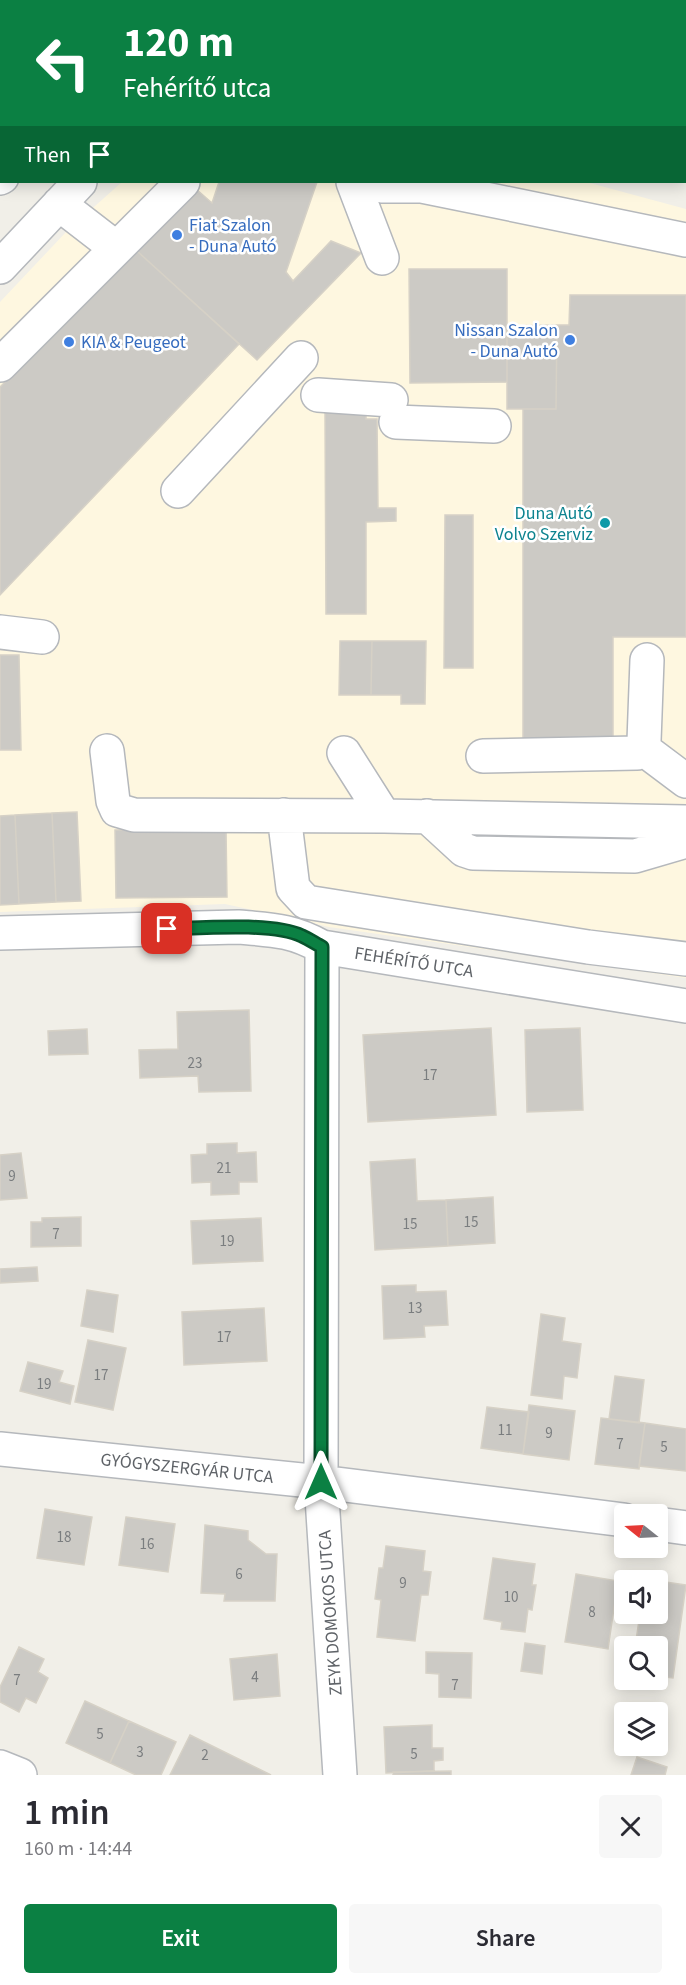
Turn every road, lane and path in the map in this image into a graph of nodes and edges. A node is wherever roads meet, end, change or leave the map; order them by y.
1 (182, 183) edge
2 (353, 183) edge
3 (372, 183) edge
4 (70, 193) edge
5 (686, 240) edge
6 (116, 248) junction
7 (382, 258) dead end
8 (0, 267) edge
9 (301, 358) dead end
10 (0, 365) edge
11 (318, 395) dead end
12 (494, 426) dead end
13 (178, 492) dead end
14 (0, 632) edge
15 (42, 638) dead end
16 (647, 660) dead end
17 (642, 748) junction
18 (107, 751) dead end
19 (344, 753) dead end
20 (483, 756) dead end
21 (686, 781) edge
22 (284, 815) junction
23 (384, 816) junction
24 (427, 816) junction
25 (686, 822) edge
26 (686, 841) edge
27 (0, 933) edge
28 (322, 947) junction
29 (686, 959) edge
30 (686, 1006) edge
31 (0, 1449) edge
32 (321, 1482) junction
33 (614, 1519) edge
34 (668, 1526) edge
35 (686, 1528) edge
36 (0, 1767) edge
37 (20, 1775) edge
38 (340, 1775) edge

1 - 6 street
2 - 7 street
3 - 5 street
4 - 6 street
4 - 8 street
6 - 10 street
9 - 13 street
11 - 12 street
14 - 15 street
16 - 17 street
17 - 20 street
17 - 21 street
18 - 22 street
19 - 23 street
22 - 23 street
22 - 29 street
23 - 24 street
24 - 25 street
24 - 26 street
27 - 28 street, FEHÉRÍTŐ UTCA
28 - 30 street, FEHÉRÍTŐ UTCA
28 - 32 street, ZEYK DOMOKOS UTCA
31 - 32 street, GYÓGYSZERGYÁR UTCA
32 - 33 street, GYÓGYSZERGYÁR UTCA
32 - 38 street, ZEYK DOMOKOS UTCA
34 - 35 street
36 - 37 street

